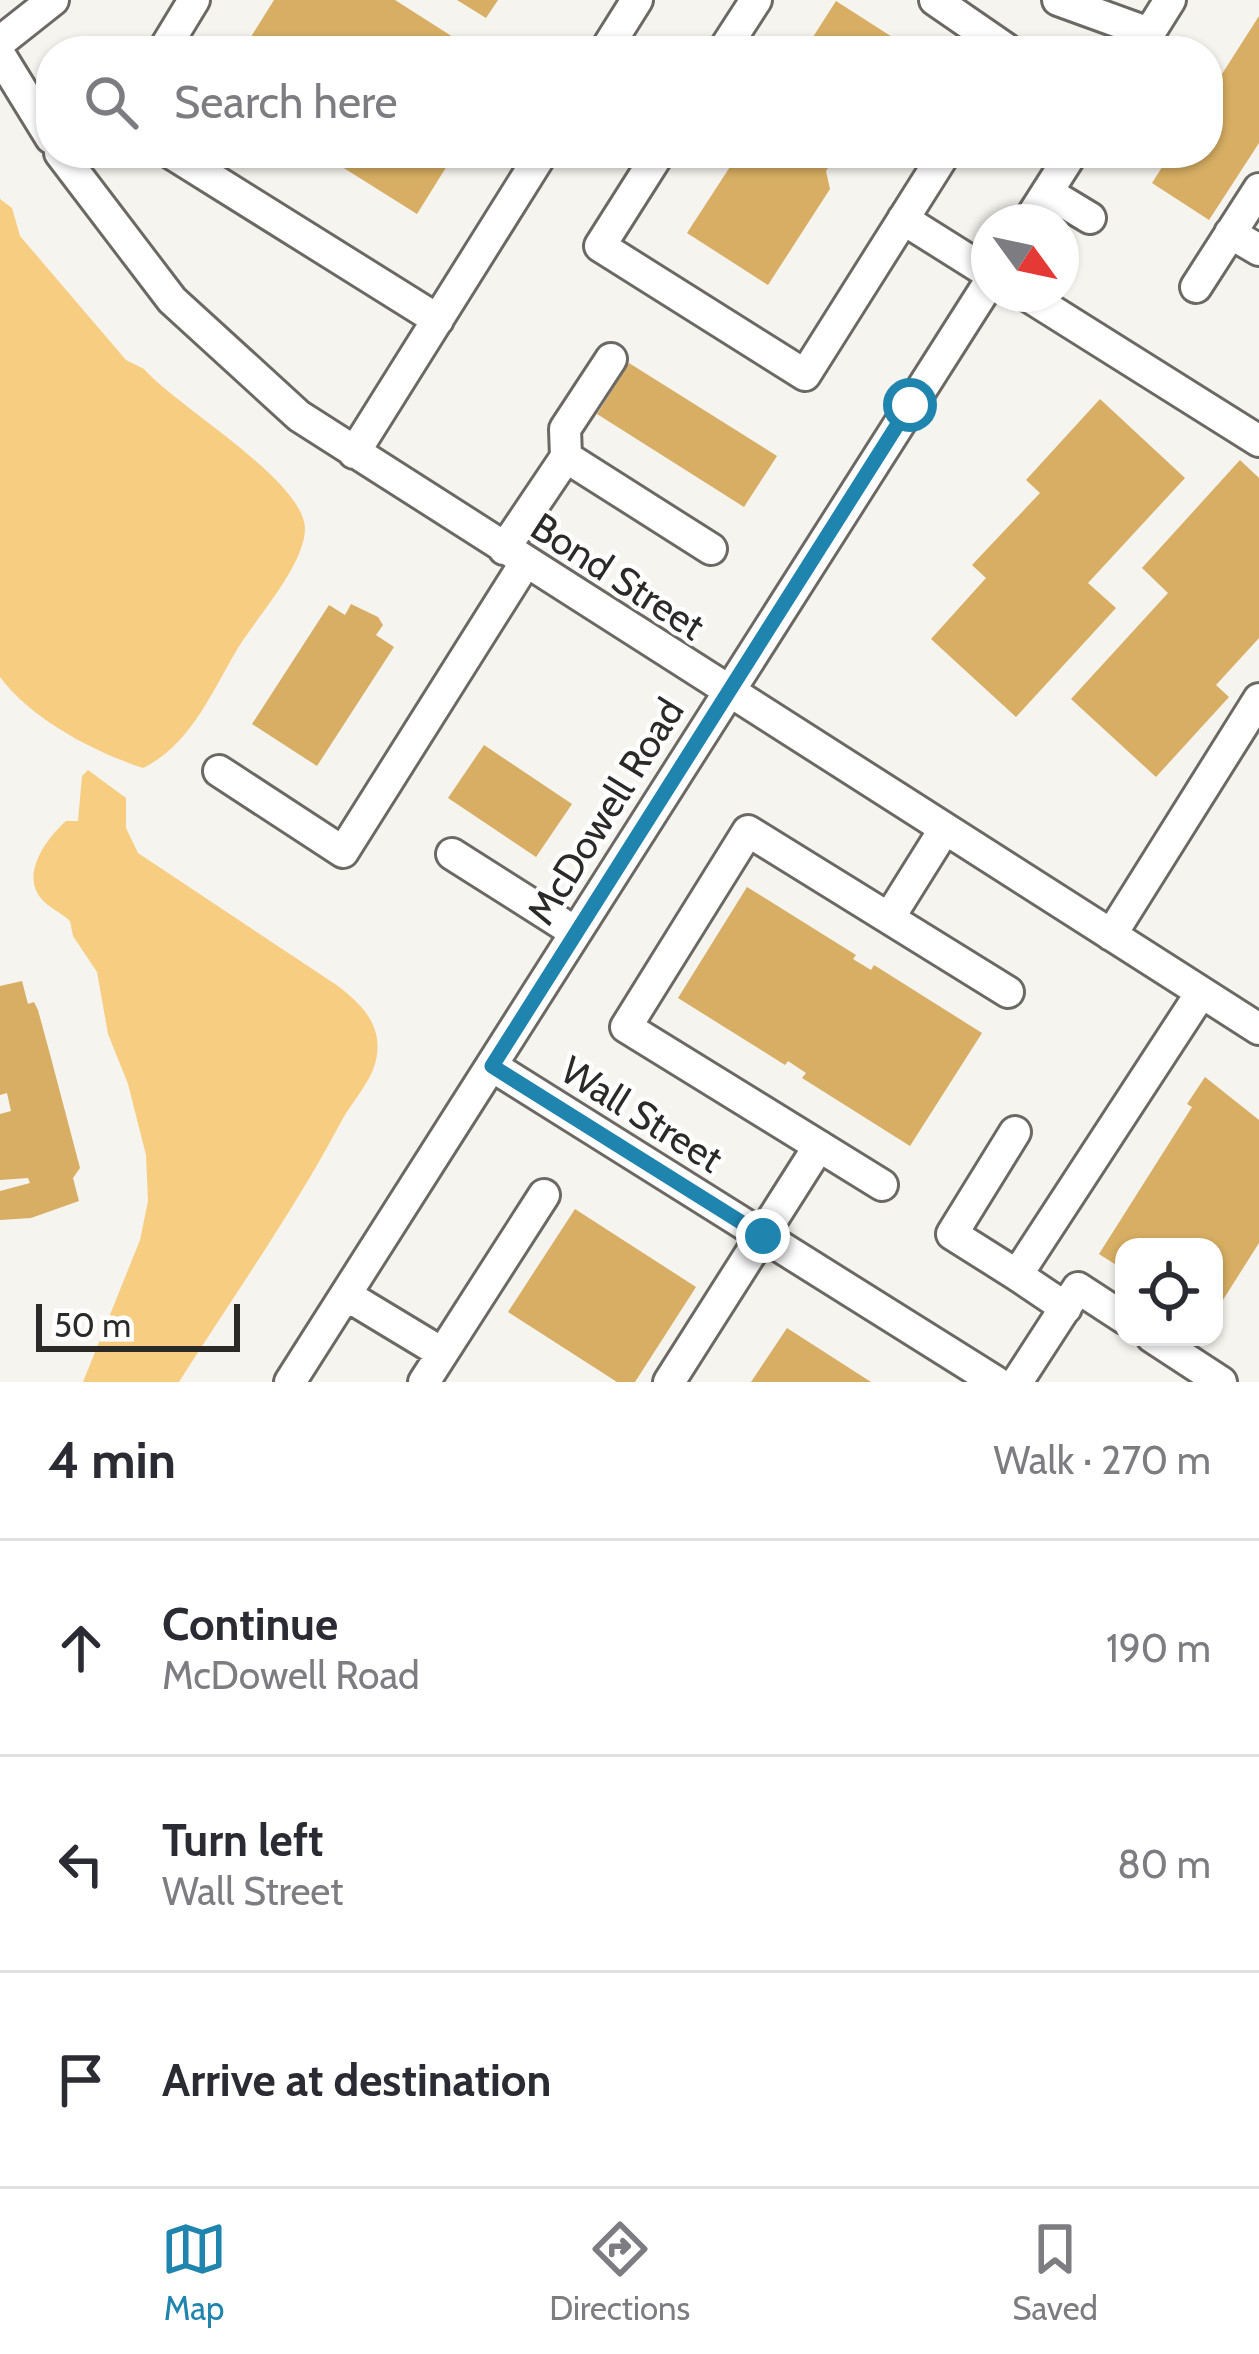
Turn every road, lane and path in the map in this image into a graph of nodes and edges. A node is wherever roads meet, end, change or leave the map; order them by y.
1 (53, 0) edge
2 (194, 0) edge
3 (637, 0) edge
4 (756, 0) edge
5 (935, 0) edge
6 (1058, 0) edge
7 (1170, 0) edge
8 (172, 36) edge
9 (614, 36) edge
10 (733, 36) edge
11 (987, 36) edge
12 (1131, 36) edge
13 (1147, 36) edge
14 (0, 42) edge
15 (0, 55) edge
16 (36, 114) edge
17 (71, 168) edge
18 (195, 168) edge
19 (533, 168) edge
20 (649, 168) edge
21 (935, 168) edge
22 (1062, 168) edge
23 (1259, 189) edge
24 (1047, 192) junction
25 (1039, 204) edge
26 (1090, 218) dead end
27 (903, 219) junction
28 (1230, 232) junction
29 (1259, 250) edge
30 (971, 262) edge
31 (1196, 286) dead end
32 (971, 311) edge
33 (1054, 312) edge
34 (437, 320) junction
35 (611, 359) dead end
36 (1259, 441) edge
37 (354, 454) junction
38 (566, 457) junction
39 (711, 549) dead end
40 (515, 556) junction
41 (727, 691) junction
42 (1259, 699) edge
43 (219, 771) dead end
44 (944, 830) junction
45 (452, 854) dead end
46 (889, 918) junction
47 (574, 932) junction
48 (1112, 935) junction
49 (1007, 992) dead end
50 (1202, 993) junction
51 (1259, 1029) edge
52 (492, 1066) junction
53 (1015, 1132) dead end
54 (819, 1146) junction
55 (882, 1185) dead end
56 (544, 1195) dead end
57 (763, 1236) junction
58 (1017, 1275) junction
59 (346, 1294) junction
60 (1066, 1308) junction
61 (1115, 1312) edge
62 (1166, 1346) edge
63 (442, 1353) junction
64 (290, 1382) edge
65 (424, 1382) edge
66 (669, 1382) edge
67 (996, 1382) edge
68 (1017, 1382) edge
69 (1221, 1382) edge

1 - 14 street
2 - 8 street
3 - 9 street
4 - 10 street
5 - 11 street
6 - 12 street
7 - 13 street
15 - 16 street
17 - 37 street, Bond Street
18 - 34 street
19 - 34 street
20 - 27 street
21 - 27 street
22 - 24 street
23 - 28 street
24 - 25 street
24 - 26 street
27 - 30 street
28 - 29 street
28 - 31 street
32 - 41 street, McDowell Road
33 - 36 street
34 - 37 street
35 - 38 street
37 - 40 street, Bond Street
38 - 39 street
38 - 40 street
40 - 41 street, Bond Street
40 - 43 street
41 - 44 street, Bond Street
41 - 47 street, McDowell Road
42 - 48 street
44 - 46 street
44 - 48 street, Bond Street
45 - 47 street
46 - 49 street
46 - 54 street
47 - 52 street, McDowell Road
48 - 50 street, Bond Street
50 - 51 street, Bond Street
50 - 58 street
52 - 57 street, Wall Street
52 - 59 street, McDowell Road
53 - 58 street
54 - 55 street
54 - 57 street
56 - 63 street
57 - 66 street
57 - 67 street, Wall Street
58 - 60 street
59 - 63 street
59 - 64 street, McDowell Road
60 - 61 street
60 - 68 street
62 - 69 street
63 - 65 street

